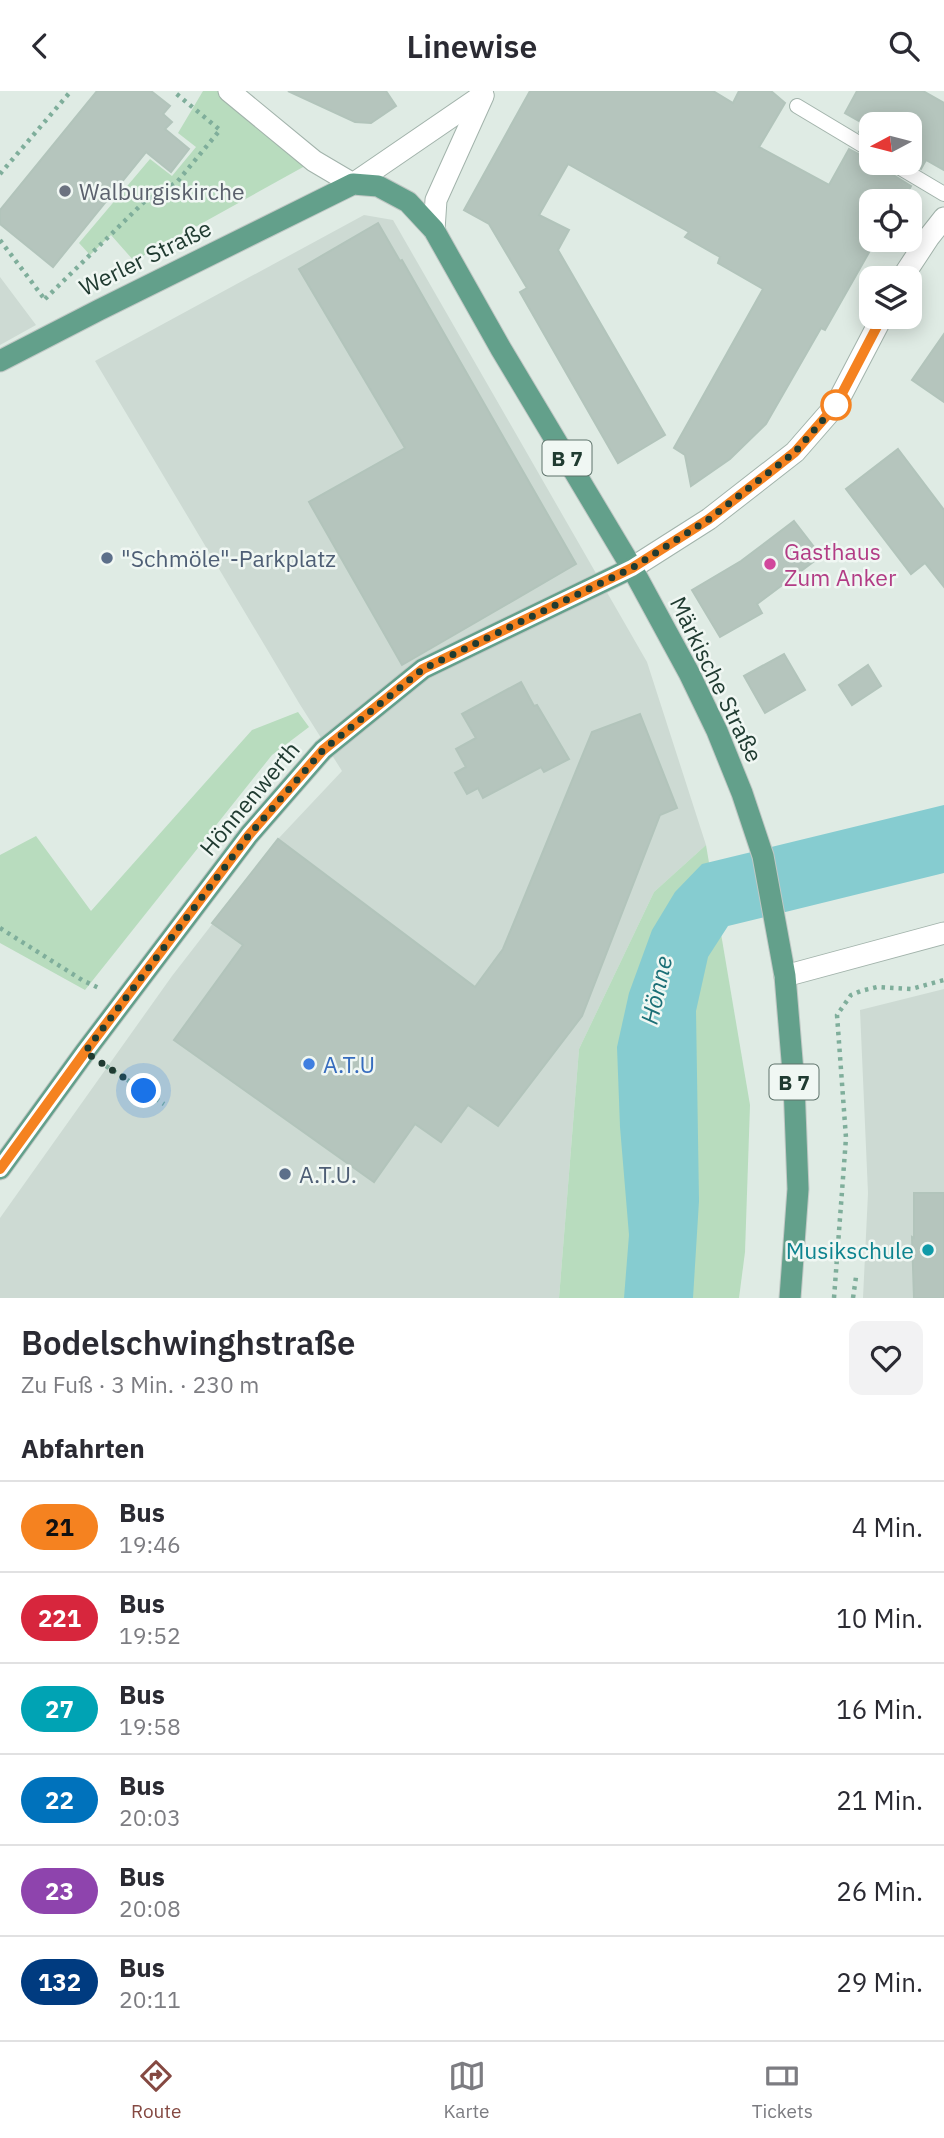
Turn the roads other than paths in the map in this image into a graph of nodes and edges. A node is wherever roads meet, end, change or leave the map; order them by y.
1 (229, 91) edge
2 (484, 93) edge
3 (797, 106) dead end
4 (859, 143) edge
5 (912, 175) edge
6 (353, 184) junction
7 (944, 194) edge
8 (944, 218) edge
9 (434, 230) junction
10 (910, 266) edge
11 (876, 329) edge
12 (0, 361) edge
13 (632, 568) junction
14 (944, 933) edge
15 (785, 977) junction
16 (0, 1169) edge
17 (790, 1298) edge

1 - 6 street
2 - 6 street
2 - 9 street
3 - 4 lane
5 - 7 lane
6 - 9 main road, Märkische Straße / B 7
6 - 12 main road, Werler Straße
8 - 10 street
9 - 13 main road, Märkische Straße / B 7
11 - 13 street
13 - 15 main road, Märkische Straße / B 7
13 - 16 main road, Hönnenwerth
14 - 15 street
15 - 17 main road, Märkische Straße / B 7

